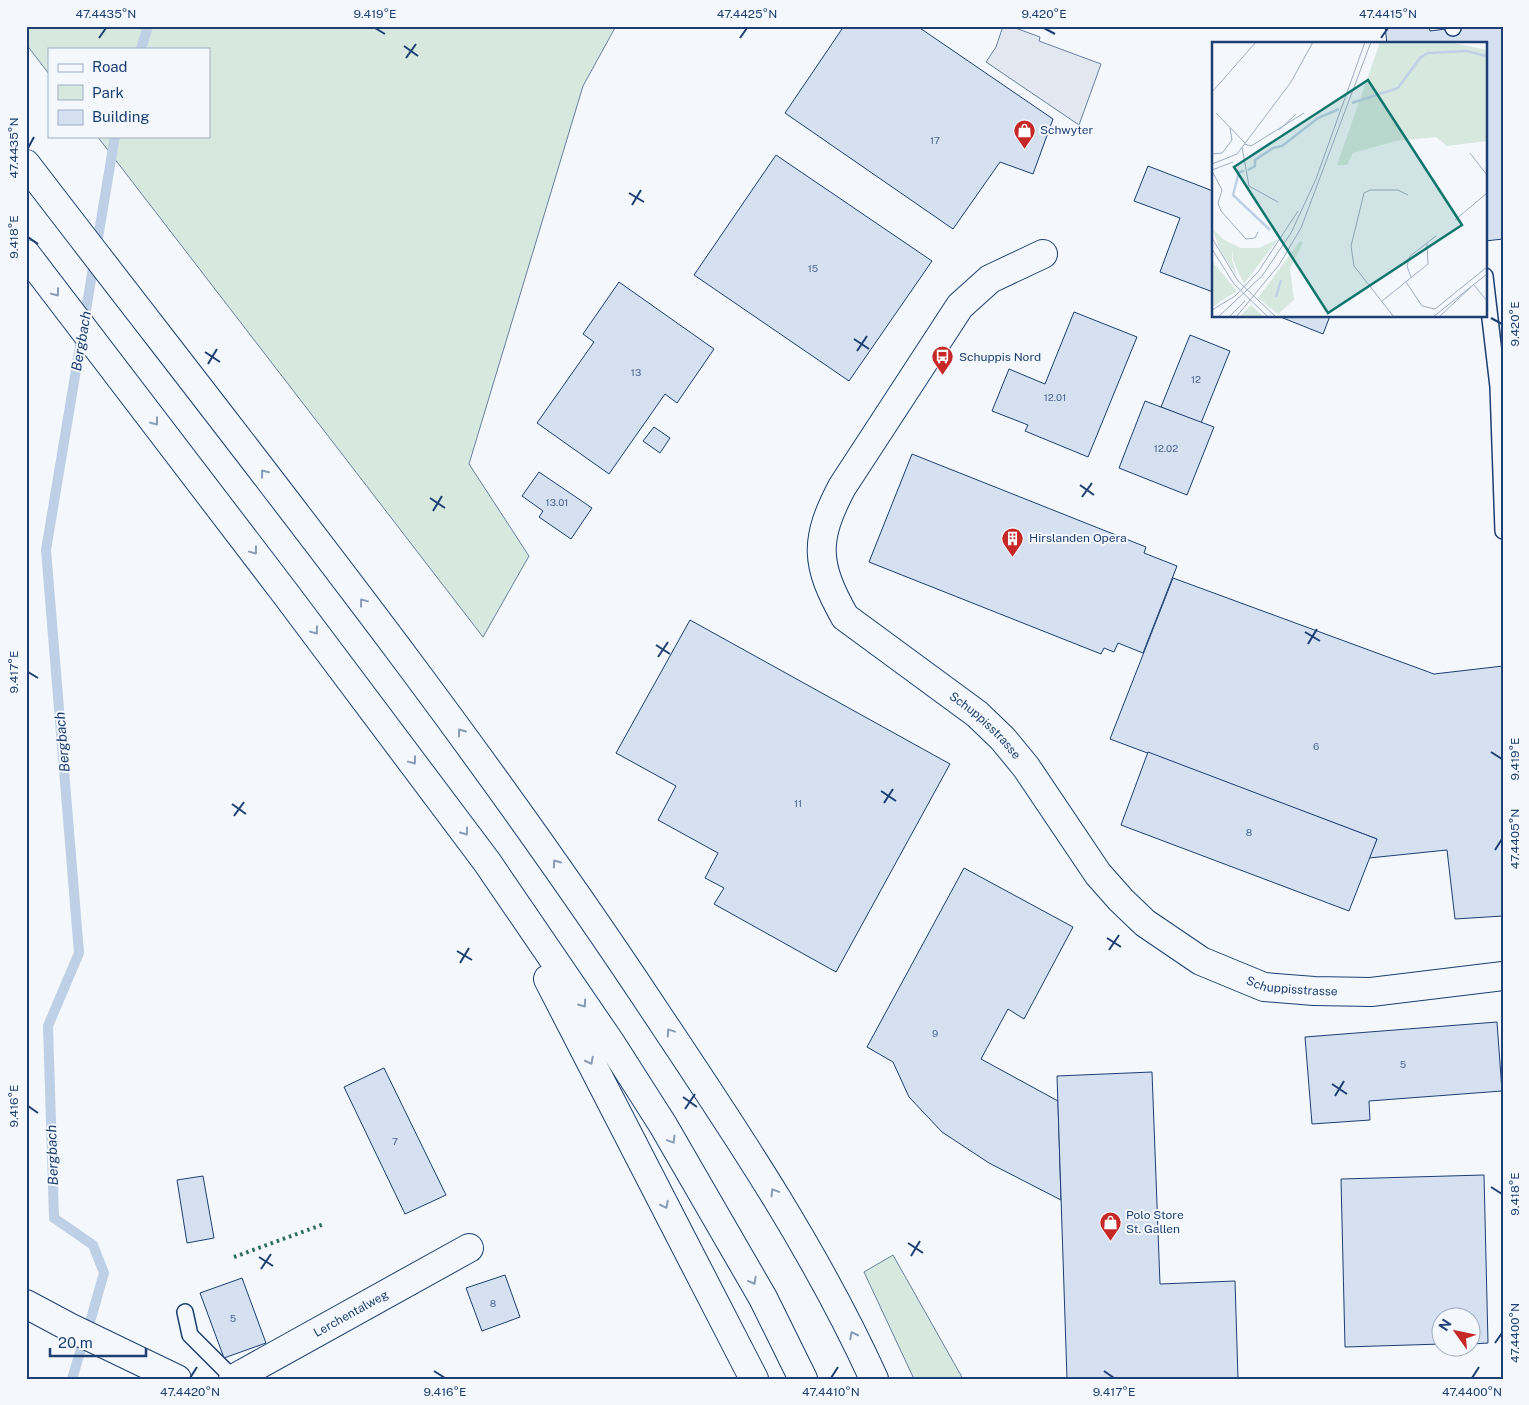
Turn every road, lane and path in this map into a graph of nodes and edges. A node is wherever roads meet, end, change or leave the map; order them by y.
1 (26, 164) edge
2 (26, 254) edge
3 (1043, 254) dead end
4 (1486, 282) edge
5 (1498, 349) edge
6 (1503, 531) edge
7 (487, 862) junction
8 (1503, 976) edge
9 (469, 1248) dead end
10 (26, 1304) edge
11 (185, 1312) dead end
12 (177, 1379) edge
13 (233, 1379) edge
14 (754, 1379) edge
15 (803, 1379) edge
16 (874, 1379) edge

16 -> 1 main road
2 -> 7 main road
3 - 8 main road, Schuppisstrasse
4 - 5 lane
5 - 6 lane
7 -> 14 main road
7 -> 15 main road
9 - 13 main road, Lerchentalweg
10 - 12 main road
11 - 13 lane

